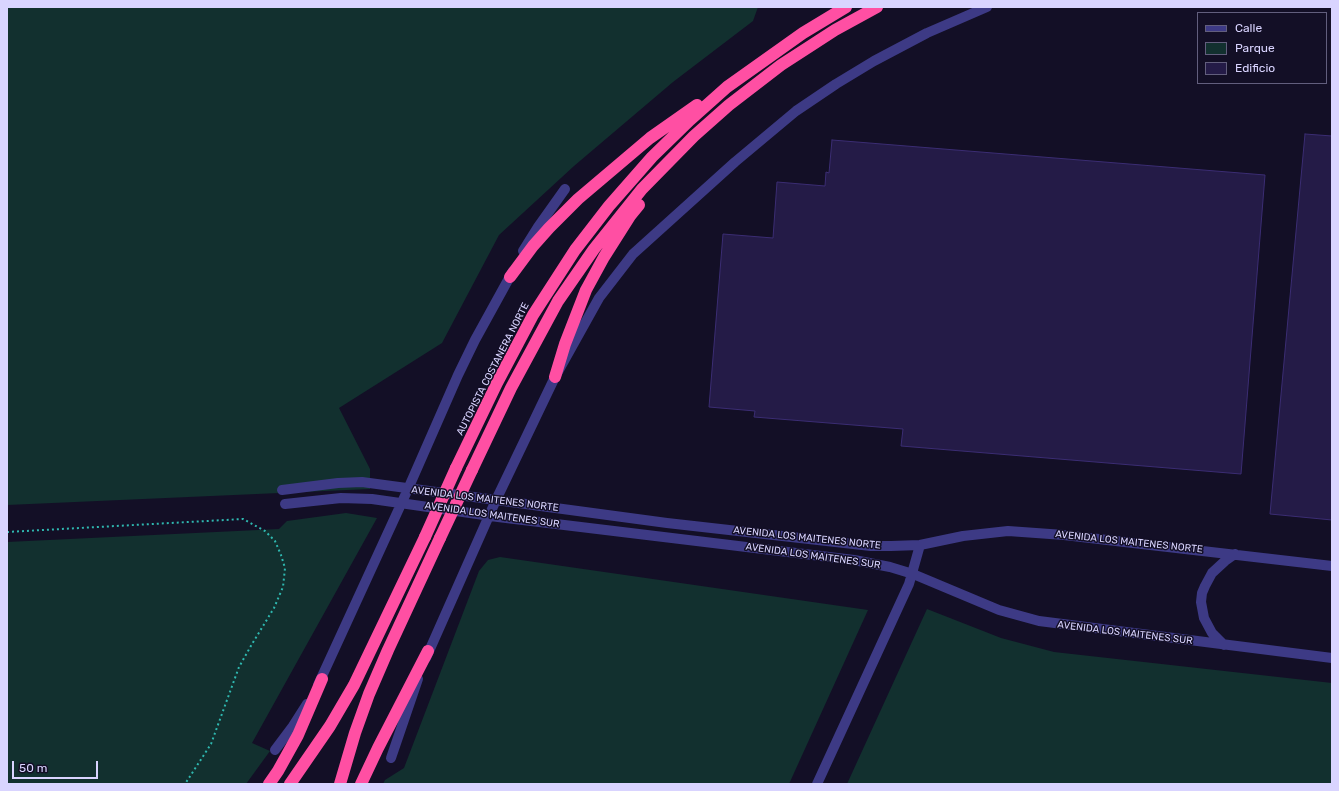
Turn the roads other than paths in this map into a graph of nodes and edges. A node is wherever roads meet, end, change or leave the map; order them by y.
1 (846, 7) edge
2 (877, 7) edge
3 (988, 7) edge
4 (728, 87) junction
5 (694, 136) junction
6 (564, 189) dead end
7 (510, 277) junction
8 (555, 377) junction
9 (408, 489) junction
10 (282, 490) dead end
11 (496, 500) junction
12 (401, 503) junction
13 (285, 504) dead end
14 (488, 516) junction
15 (667, 523) junction
16 (665, 537) junction
17 (920, 545) junction
18 (1235, 554) junction
19 (1332, 566) edge
20 (913, 574) junction
21 (1224, 645) junction
22 (428, 651) junction
23 (1332, 658) edge
24 (322, 680) junction
25 (275, 750) dead end
26 (391, 758) dead end
27 (269, 784) edge
28 (290, 784) edge
29 (340, 784) edge
30 (361, 784) edge
31 (817, 784) edge

1 - 4 highway, AUTOPISTA COSTANERA NORTE
2 - 5 highway
3 - 8 street
4 - 7 highway
4 - 28 highway, AUTOPISTA COSTANERA NORTE, bridge
5 - 8 highway
5 - 29 highway, bridge
6 - 7 street
7 - 9 street
8 - 11 street
9 - 10 street, AVENIDA LOS MAITENES NORTE
9 - 11 street, AVENIDA LOS MAITENES NORTE
9 - 12 street
11 - 14 street
11 - 15 street, AVENIDA LOS MAITENES NORTE
12 - 13 street, AVENIDA LOS MAITENES SUR
12 - 14 street, AVENIDA LOS MAITENES SUR
12 - 24 street
14 - 16 street, AVENIDA LOS MAITENES SUR
14 - 22 street
15 - 16 street
15 - 17 street, AVENIDA LOS MAITENES NORTE
16 - 20 street, AVENIDA LOS MAITENES SUR
17 - 18 street, AVENIDA LOS MAITENES NORTE
17 - 20 street
18 - 19 street, AVENIDA LOS MAITENES NORTE
18 - 21 street
20 - 21 street, AVENIDA LOS MAITENES SUR
20 - 31 street
21 - 23 street, AVENIDA LOS MAITENES SUR
22 - 26 street
22 - 30 highway
24 - 25 street
24 - 27 highway

